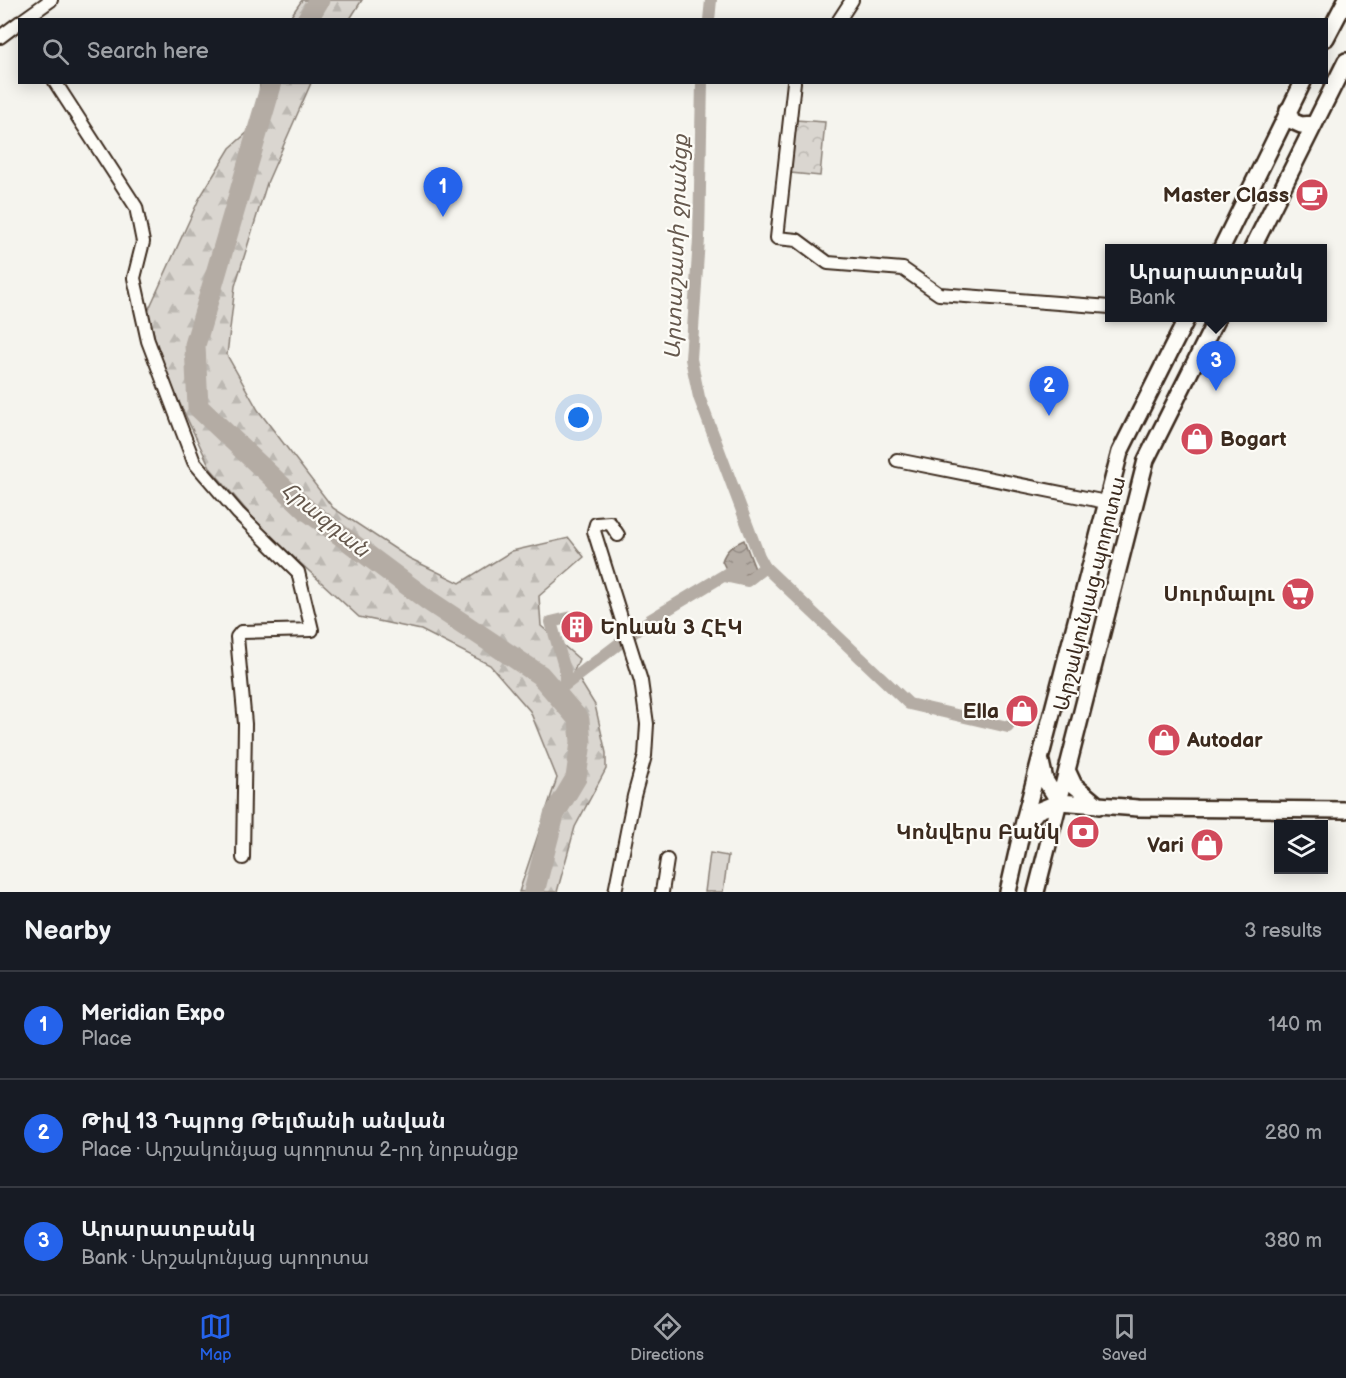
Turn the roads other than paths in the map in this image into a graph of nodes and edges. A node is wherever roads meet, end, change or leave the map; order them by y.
1 (51, 0) edge
2 (852, 0) edge
3 (1346, 0) edge
4 (27, 18) edge
5 (840, 18) edge
6 (18, 24) edge
7 (1328, 34) edge
8 (0, 37) edge
9 (1346, 61) edge
10 (56, 84) edge
11 (794, 84) edge
12 (1302, 84) edge
13 (1288, 110) junction
14 (1314, 124) junction
15 (1267, 158) junction
16 (1288, 172) junction
17 (1224, 244) edge
18 (1254, 244) edge
19 (1105, 307) edge
20 (1185, 322) edge
21 (1215, 322) edge
22 (1120, 452) junction
23 (897, 460) dead end
24 (1146, 460) junction
25 (1106, 502) junction
26 (618, 535) dead end
27 (1041, 762) junction
28 (1067, 770) junction
29 (1059, 802) junction
30 (1093, 806) junction
31 (1346, 810) edge
32 (1024, 828) junction
33 (243, 858) dead end
34 (667, 860) dead end
35 (615, 892) edge
36 (662, 892) edge
37 (1008, 892) edge
38 (1035, 892) edge

1 - 4 street
2 - 5 street
3 - 7 main road
6 - 8 street
9 - 14 main road
10 - 33 street
11 - 19 street
12 - 13 main road
13 - 14 main road
13 - 15 main road
14 - 16 main road
15 - 16 main road
15 - 17 main road
16 - 18 main road
20 - 22 main road, Արշակունյաց պողոտա
21 - 24 main road, Արշակունյաց պողոտա
22 - 24 main road
22 - 25 main road, Արշակունյաց պողոտա
23 - 25 street
24 - 28 main road, Արշակունյաց պողոտա
25 - 27 main road, Արշակունյաց պողոտա
26 - 35 street
27 - 29 main road
27 - 32 main road, Արշակունյաց պողոտա
28 - 29 main road, Արշակունյաց պողոտա
28 - 30 main road
29 - 30 main road
29 - 32 main road
29 - 38 main road, Արշակունյաց պողոտա
30 - 31 main road
32 - 37 main road, Արշակունյաց պողոտա
34 - 36 street

